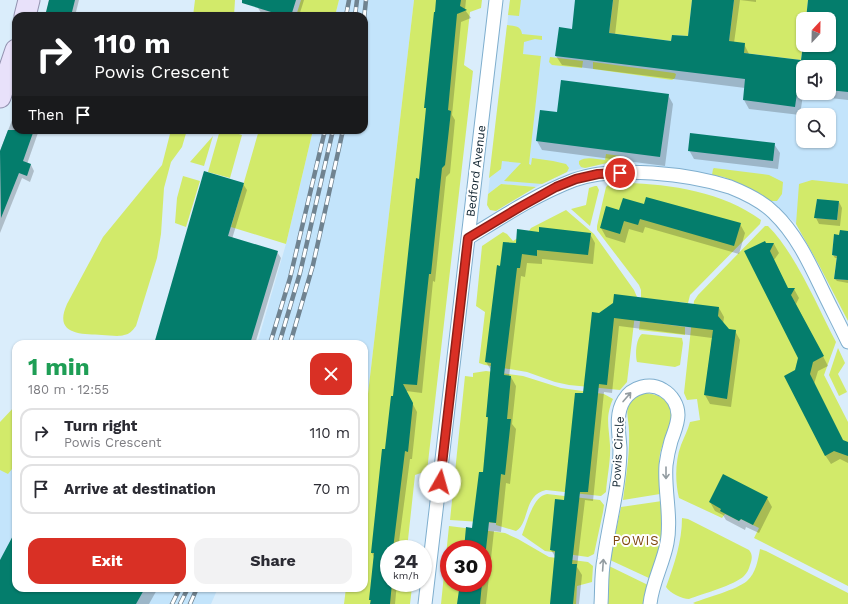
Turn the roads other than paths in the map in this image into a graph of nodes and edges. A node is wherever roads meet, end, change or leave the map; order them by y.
1 (29, 0) edge
2 (496, 0) edge
3 (26, 12) edge
4 (12, 57) edge
5 (5, 70) edge
6 (0, 97) edge
7 (468, 238) junction
8 (848, 342) edge
9 (426, 604) edge
10 (601, 604) edge
11 (650, 604) edge

1 - 3 main road
2 - 7 street, Bedford Avenue
4 - 5 main road
5 - 6 main road
7 - 8 street
7 - 9 street, Bedford Avenue
10 -> 11 street, Powis Circle

